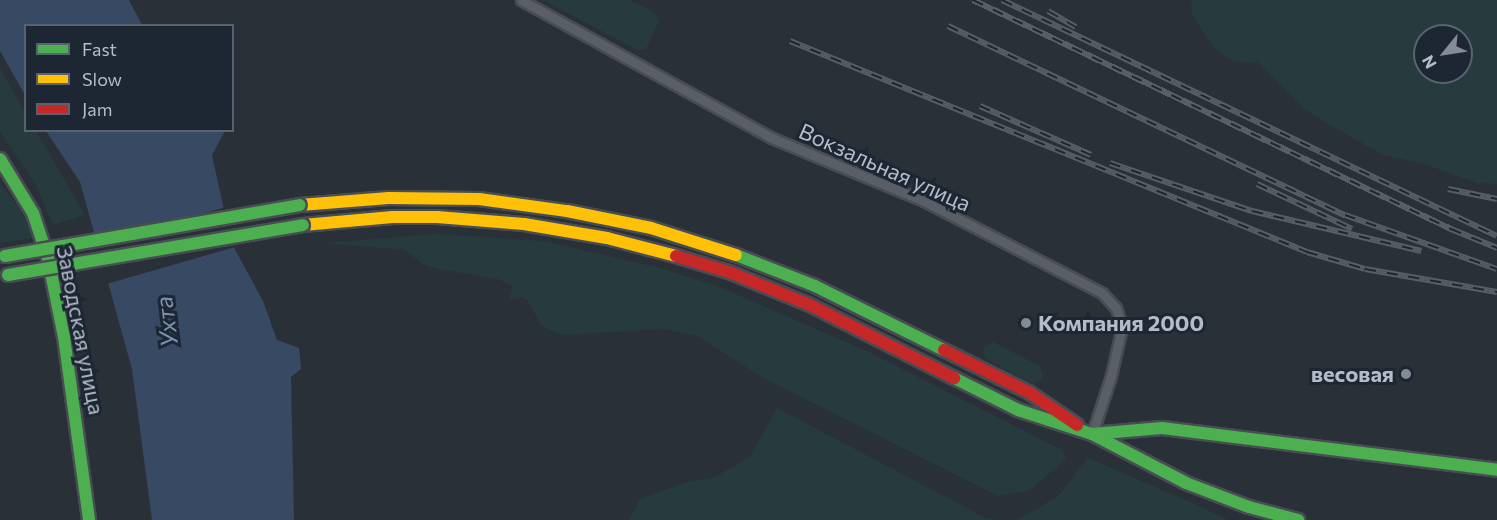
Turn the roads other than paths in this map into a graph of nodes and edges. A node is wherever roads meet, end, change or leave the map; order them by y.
1 (521, 0) edge
2 (0, 159) edge
3 (2, 256) edge
4 (4, 275) edge
5 (1092, 434) junction
6 (1497, 470) edge
7 (89, 520) edge
8 (1298, 520) edge

1 - 5 street, Вокзальная улица
2 - 7 street, Заводская улица
3 - 5 street, bridge
4 - 5 street, bridge
5 - 6 street
5 - 8 street

